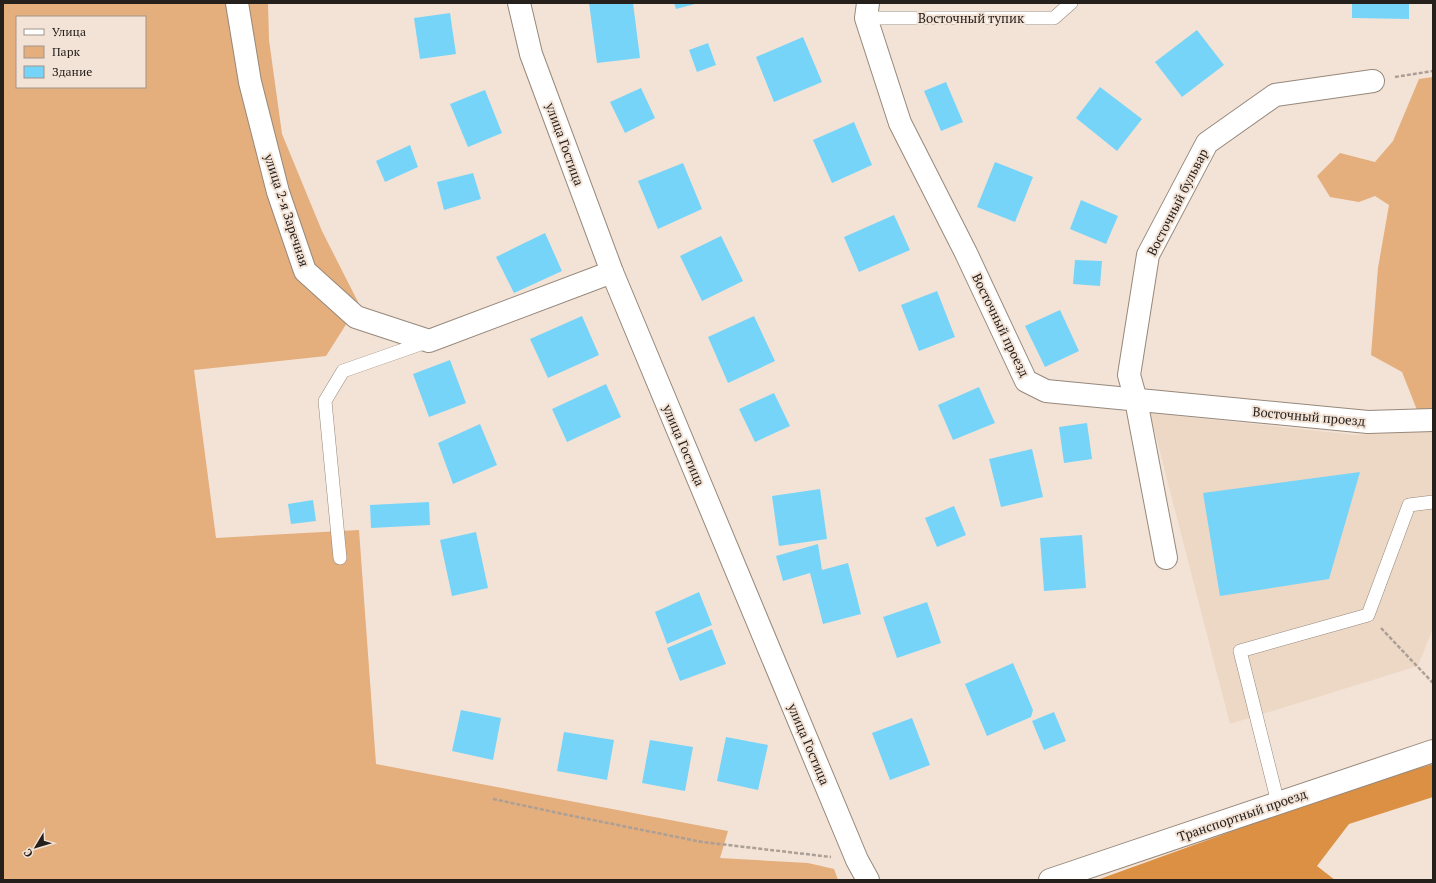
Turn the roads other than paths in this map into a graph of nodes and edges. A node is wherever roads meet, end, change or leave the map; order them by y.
1 (237, 3) edge
2 (519, 3) edge
3 (1070, 3) edge
4 (867, 10) edge
5 (1373, 81) road end
6 (612, 272) junction
7 (429, 341) junction
8 (1136, 400) junction
9 (1433, 420) edge
10 (1433, 502) edge
11 (340, 558) dead end
12 (1166, 558) dead end
13 (1433, 751) edge
14 (1278, 803) junction
15 (868, 880) edge
16 (1050, 880) edge

1 - 7 street, улица 2-я Заречная
2 - 6 street, улица Гостица
3 - 4 lane, Восточный тупик
4 - 8 street, Восточный проезд
5 - 8 street, Восточный бульвар
6 - 7 street
6 - 15 street, улица Гостица
7 - 11 lane
8 - 9 street, Восточный проезд
8 - 12 street, Восточный бульвар
10 - 14 lane
13 - 14 street, Транспортный проезд
14 - 16 street, Транспортный проезд

